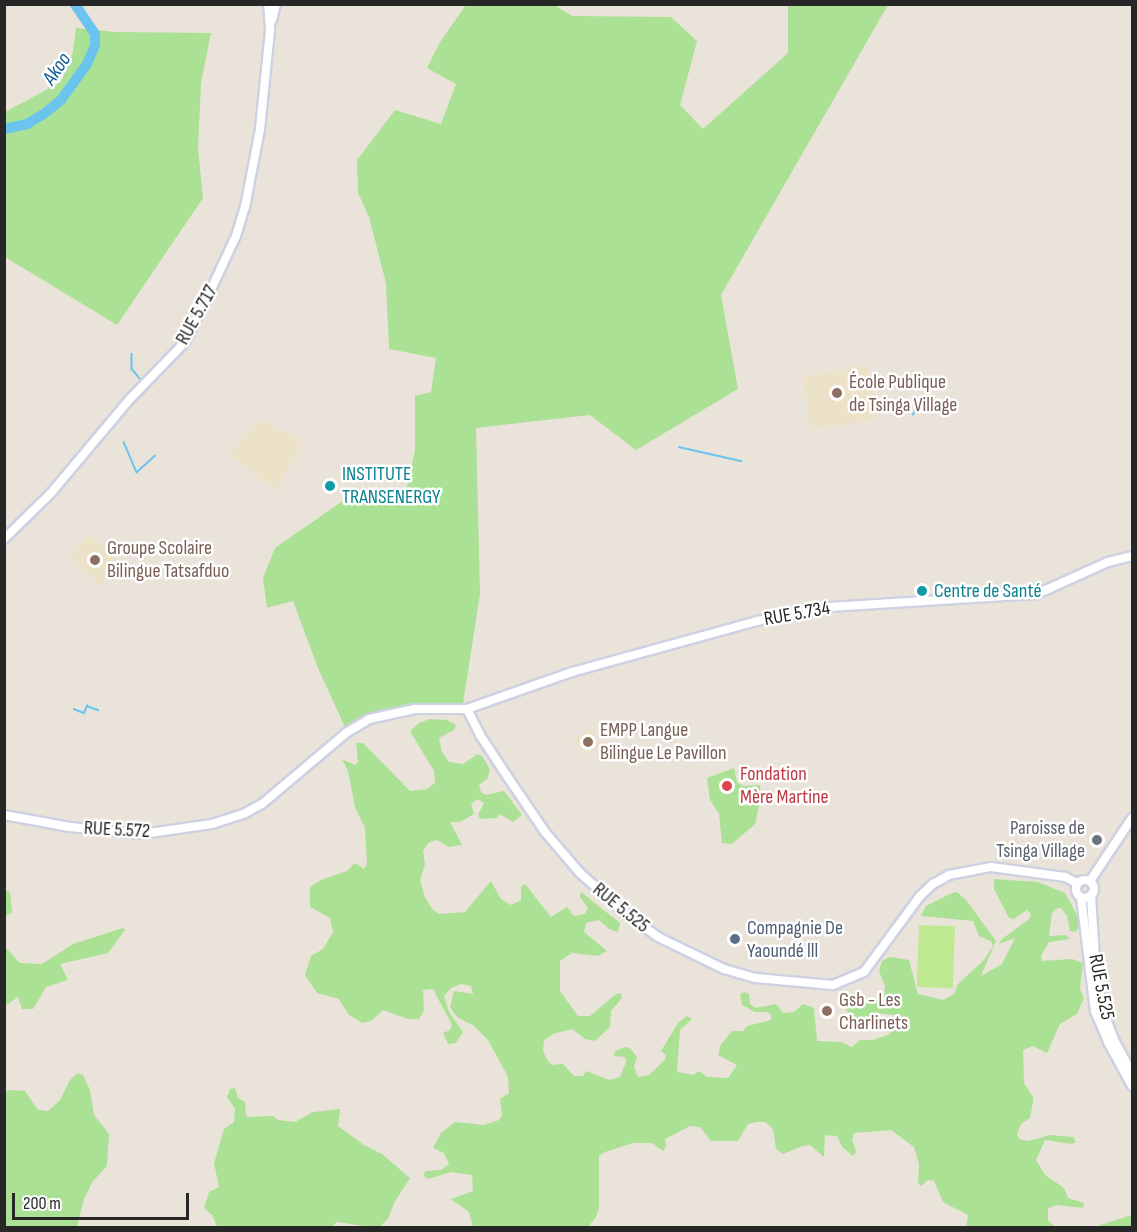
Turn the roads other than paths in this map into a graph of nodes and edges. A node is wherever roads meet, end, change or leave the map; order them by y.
1 (268, 4) edge
2 (276, 4) edge
3 (270, 30) junction
4 (4, 539) edge
5 (1132, 556) edge
6 (467, 708) junction
7 (4, 815) edge
8 (1132, 818) edge
9 (1090, 881) junction
10 (1077, 883) junction
11 (1091, 895) junction
12 (1081, 897) junction
13 (1132, 1073) edge
14 (1132, 1086) edge

1 - 3 street, RUE 5.717
2 - 3 street, RUE 5.717
3 - 4 street, RUE 5.717
5 - 6 street, RUE 5.734
6 - 7 street, RUE 5.572
6 - 10 street, RUE 5.525
8 - 9 street
9 - 10 street
9 - 11 street
10 - 12 street
11 - 12 street
11 - 13 street, RUE 5.525
12 - 14 street, RUE 5.525

